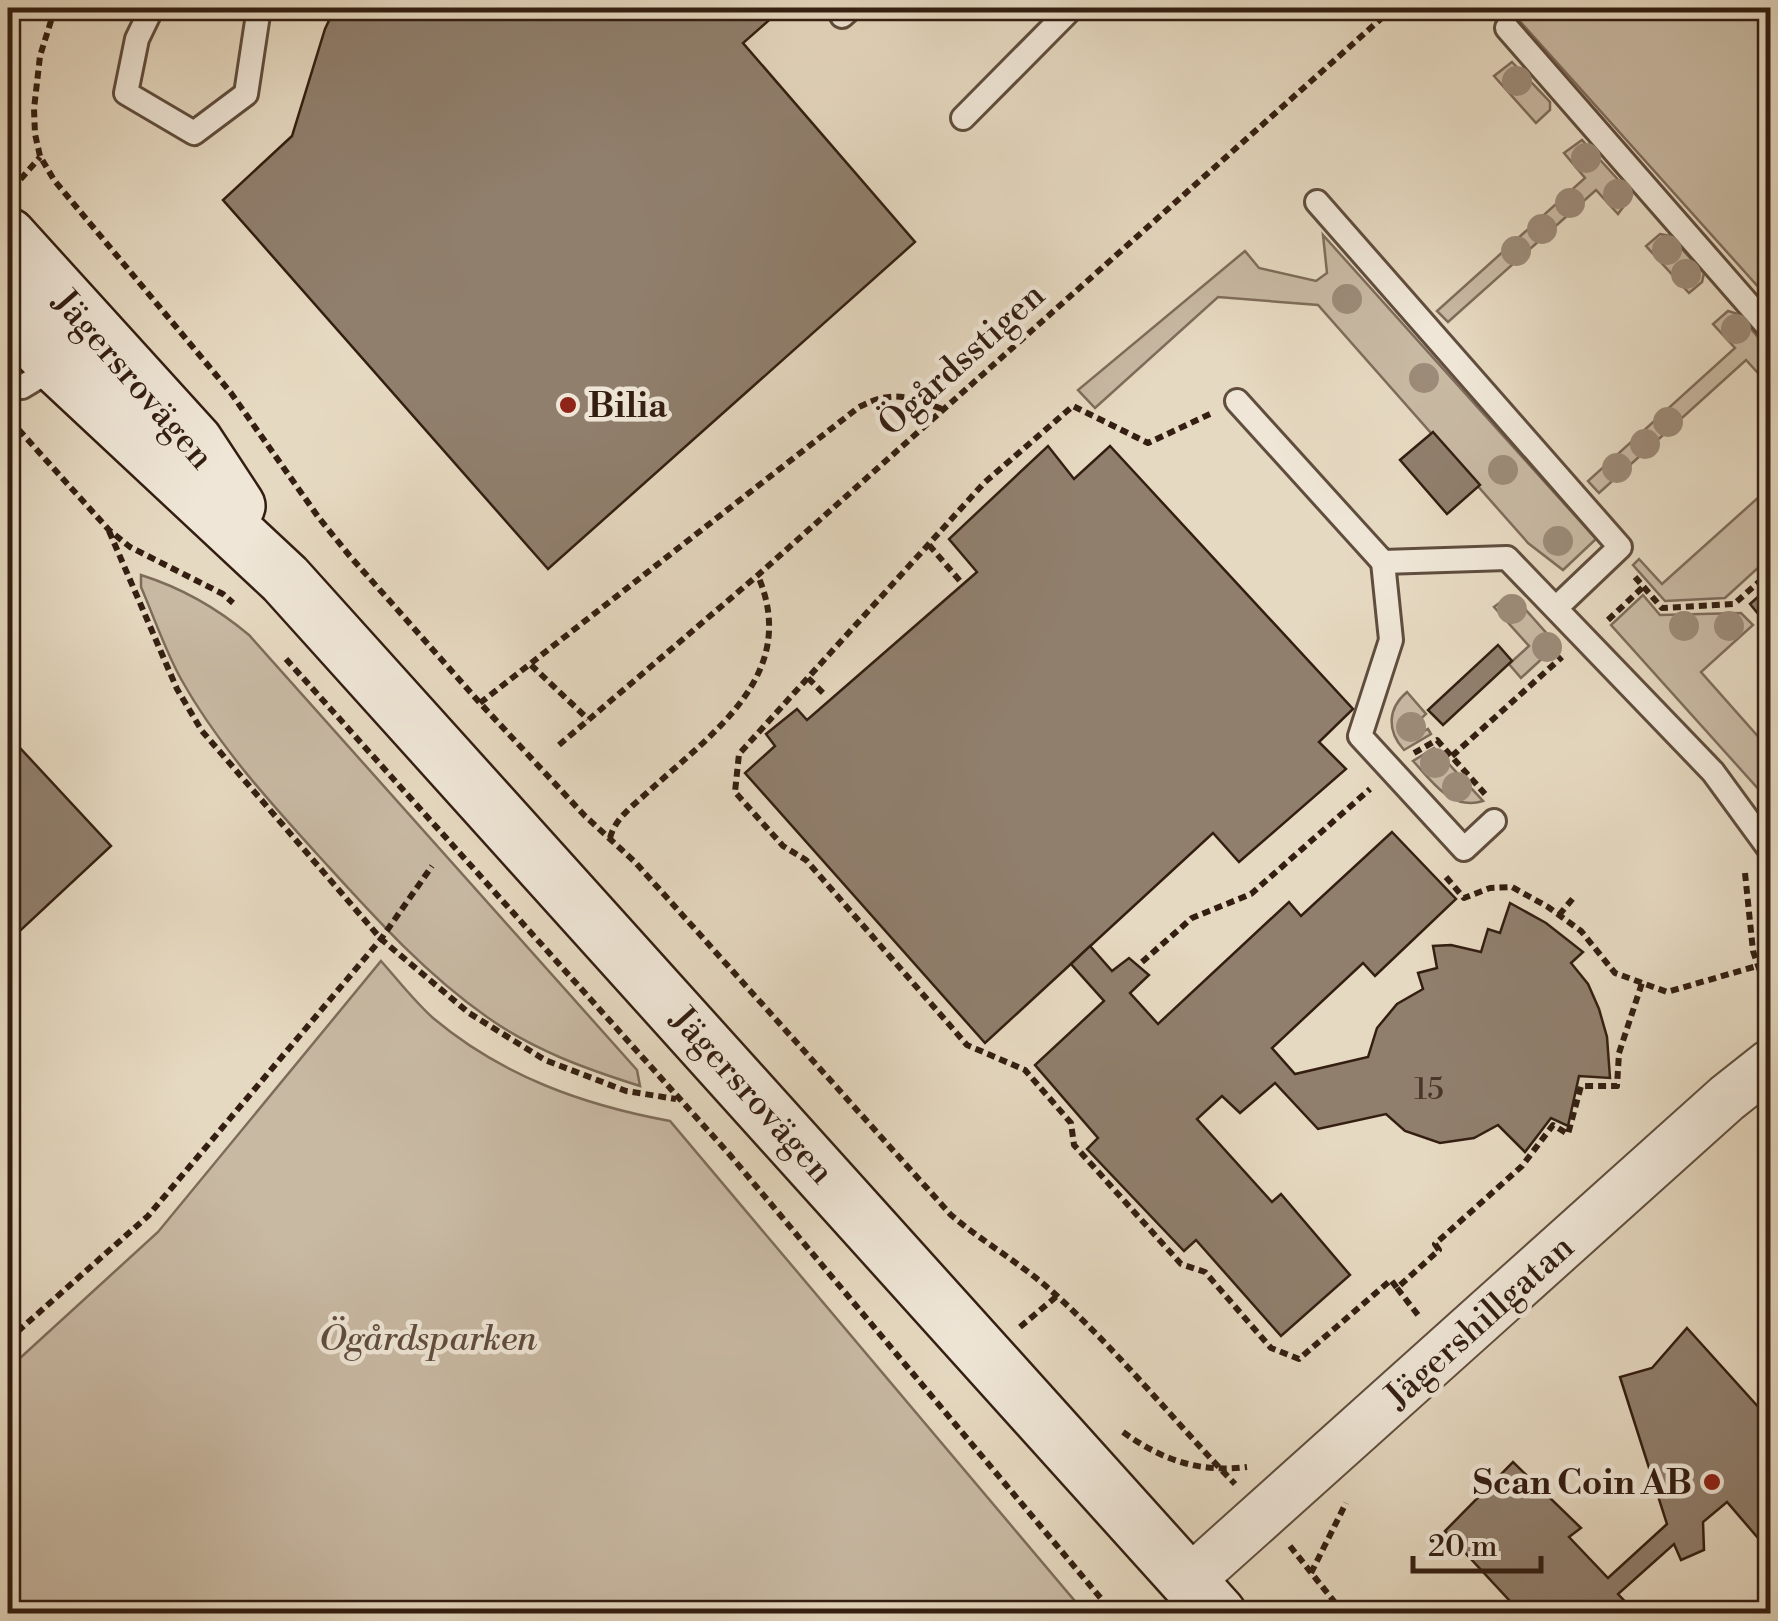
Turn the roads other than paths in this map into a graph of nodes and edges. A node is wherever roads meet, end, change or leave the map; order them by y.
1 (152, 8) edge
2 (259, 8) edge
3 (1072, 8) edge
4 (1507, 28) dead end
5 (963, 118) dead end
6 (1317, 202) dead end
7 (8, 236) edge
8 (8, 315) edge
9 (1770, 329) edge
10 (58, 366) junction
11 (8, 386) edge
12 (1236, 401) road end
13 (1383, 562) junction
14 (264, 596) junction
15 (1557, 607) junction
16 (1494, 813) road end
17 (1770, 850) edge
18 (1769, 1041) edge
19 (1204, 1597) edge

1 - 2 lane
3 - 5 lane
4 - 9 lane
6 - 15 lane
7 - 14 street, Jägersrovägen
8 - 10 street, Jägersrovägen
10 - 11 lane
10 - 14 street, Jägersrovägen
12 - 13 lane
13 - 15 lane
13 - 16 lane
14 - 19 street, Jägersrovägen
15 - 17 lane
18 - 19 street, Jägershillgatan

